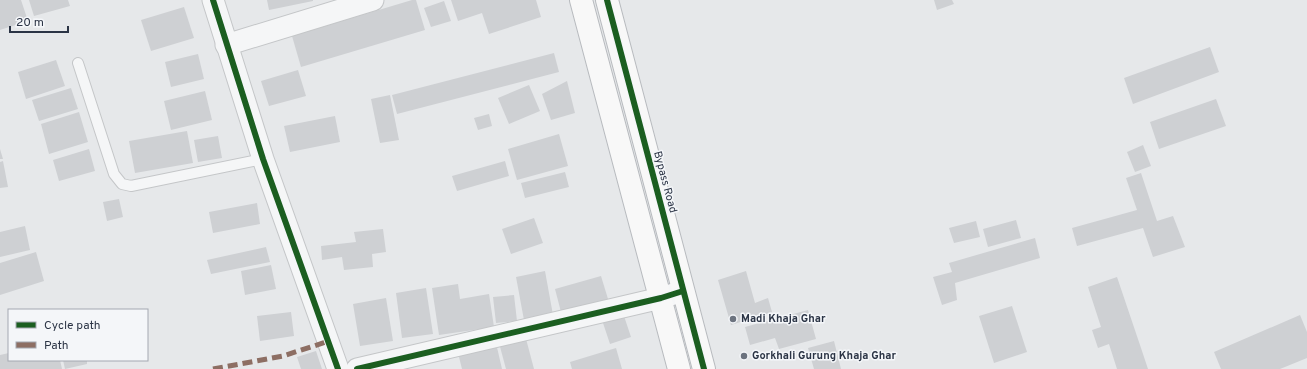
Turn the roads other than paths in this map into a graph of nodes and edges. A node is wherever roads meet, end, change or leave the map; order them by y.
1 (213, 0) edge
2 (373, 0) edge
3 (581, 0) edge
4 (606, 0) edge
5 (226, 45) junction
6 (78, 63) dead end
7 (263, 159) junction
8 (683, 290) junction
9 (661, 298) junction
10 (338, 369) edge
11 (357, 369) edge
12 (679, 369) edge
13 (704, 369) edge

1 - 5 street
2 - 5 street
3 - 9 highway
4 - 8 highway, Bypass Road
5 - 7 street
6 - 7 lane
7 - 10 street
8 - 9 street
8 - 13 highway, Bypass Road
9 - 11 street
9 - 12 highway

